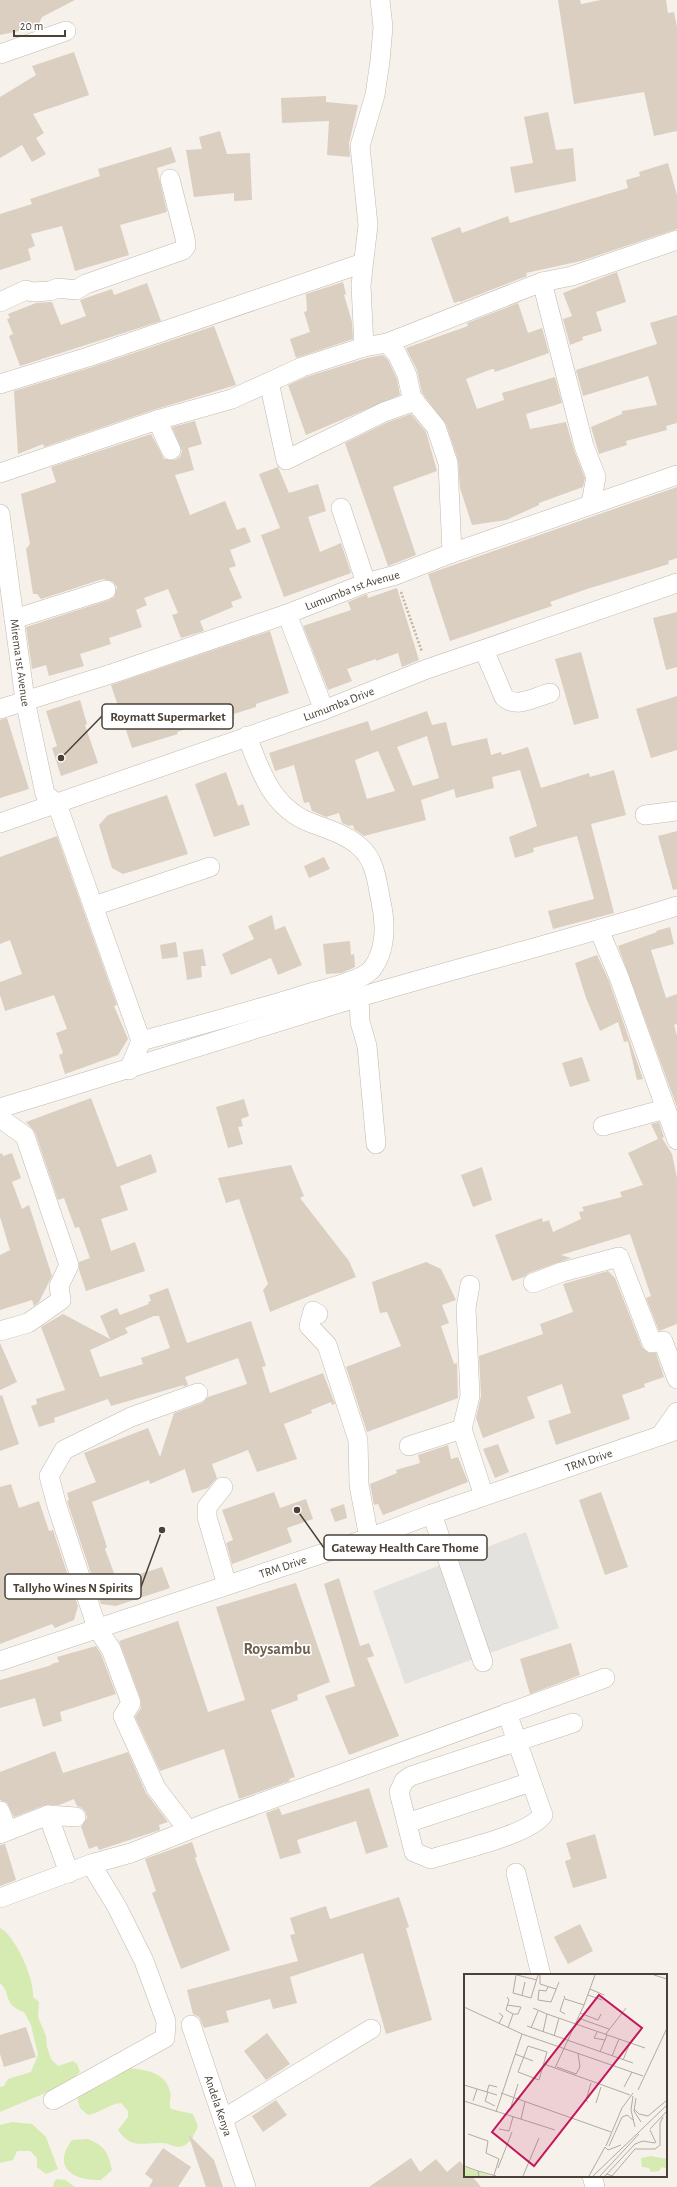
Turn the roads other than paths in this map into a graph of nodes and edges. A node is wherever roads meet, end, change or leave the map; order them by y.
1 (380, 0) edge
2 (66, 31) dead end
3 (0, 54) edge
4 (170, 179) dead end
5 (677, 241) edge
6 (364, 263) junction
7 (542, 282) junction
8 (0, 302) edge
9 (387, 343) junction
10 (364, 347) junction
11 (269, 382) junction
12 (0, 384) edge
13 (415, 402) junction
14 (157, 420) junction
15 (171, 450) dead end
16 (0, 473) edge
17 (677, 475) edge
18 (591, 503) junction
19 (341, 508) dead end
20 (0, 514) edge
21 (452, 553) junction
22 (366, 583) junction
23 (677, 583) edge
24 (106, 590) dead end
25 (287, 614) junction
26 (14, 619) junction
27 (484, 650) junction
28 (550, 693) dead end
29 (25, 700) junction
30 (0, 709) edge
31 (324, 710) junction
32 (248, 736) junction
33 (57, 804) junction
34 (677, 811) edge
35 (645, 815) dead end
36 (0, 824) edge
37 (210, 867) dead end
38 (94, 906) junction
39 (677, 906) edge
40 (599, 930) junction
41 (359, 997) junction
42 (141, 1041) junction
43 (129, 1070) junction
44 (0, 1108) edge
45 (665, 1109) junction
46 (0, 1118) edge
47 (603, 1126) dead end
48 (677, 1140) edge
49 (376, 1144) dead end
50 (533, 1283) dead end
51 (470, 1285) dead end
52 (318, 1314) dead end
53 (0, 1330) edge
54 (677, 1379) edge
55 (198, 1393) dead end
56 (677, 1412) edge
57 (462, 1430) junction
58 (668, 1433) edge
59 (409, 1446) dead end
60 (223, 1487) dead end
61 (484, 1496) junction
62 (432, 1514) junction
63 (369, 1538) junction
64 (227, 1585) junction
65 (97, 1628) junction
66 (0, 1661) edge
67 (483, 1662) dead end
68 (605, 1678) dead end
69 (507, 1713) junction
70 (573, 1723) dead end
71 (516, 1741) junction
72 (531, 1782) junction
73 (0, 1810) edge
74 (48, 1815) junction
75 (76, 1817) dead end
76 (407, 1823) junction
77 (188, 1830) junction
78 (4, 1832) edge
79 (91, 1864) junction
80 (69, 1873) junction
81 (516, 1873) dead end
82 (0, 1898) edge
83 (541, 1974) edge
84 (191, 2025) dead end
85 (371, 2029) dead end
86 (53, 2100) dead end
87 (223, 2119) junction
88 (592, 2177) edge
89 (246, 2187) edge
90 (595, 2187) edge

1 - 6 street
2 - 3 street
4 - 8 street
5 - 7 street
6 - 10 street
6 - 12 street
7 - 9 street
7 - 18 street
9 - 10 street
9 - 13 street
10 - 11 street
11 - 13 street
11 - 14 street
13 - 21 street
14 - 15 street
14 - 16 street
17 - 18 street, Lumumba 1st Avenue
18 - 21 street, Lumumba 1st Avenue
19 - 22 street
20 - 26 street, Mirema 1st Avenue
21 - 22 street, Lumumba 1st Avenue
22 - 25 street, Lumumba 1st Avenue
23 - 27 street, Lumumba Drive
24 - 26 street
25 - 29 street, Lumumba 1st Avenue
25 - 31 street
26 - 29 street, Mirema 1st Avenue
27 - 28 street
27 - 31 street, Lumumba Drive
29 - 30 street, Lumumba 1st Avenue
29 - 33 street, Mirema 1st Avenue
31 - 32 street, Lumumba Drive
32 - 33 street, Lumumba Drive
32 - 42 street
33 - 36 street, Lumumba Drive
33 - 38 street
34 - 35 street
37 - 38 street
38 - 42 street
39 - 40 street
40 - 41 street
40 - 45 street
41 - 43 street
41 - 49 street
42 - 43 street
43 - 44 street
45 - 47 street
45 - 48 street
46 - 53 street
50 - 54 street
51 - 57 street
52 - 63 street
55 - 65 street
56 - 58 street
57 - 59 street
57 - 61 street
58 - 61 street, TRM Drive
60 - 64 street
61 - 62 street, TRM Drive
62 - 63 street, TRM Drive
62 - 67 street
63 - 64 street, TRM Drive
64 - 65 street, TRM Drive
65 - 66 street, TRM Drive
65 - 77 street
68 - 69 street
69 - 71 street
69 - 77 street
70 - 71 street
71 - 72 street
71 - 76 street
72 - 76 street
72 - 76 street
73 - 78 street
74 - 75 street
74 - 78 street
74 - 80 street
77 - 79 street
79 - 80 street
79 - 86 street
80 - 82 street
81 - 83 street
84 - 87 street, Andela Kenya
85 - 87 street
87 - 89 street, Andela Kenya
88 - 90 street

